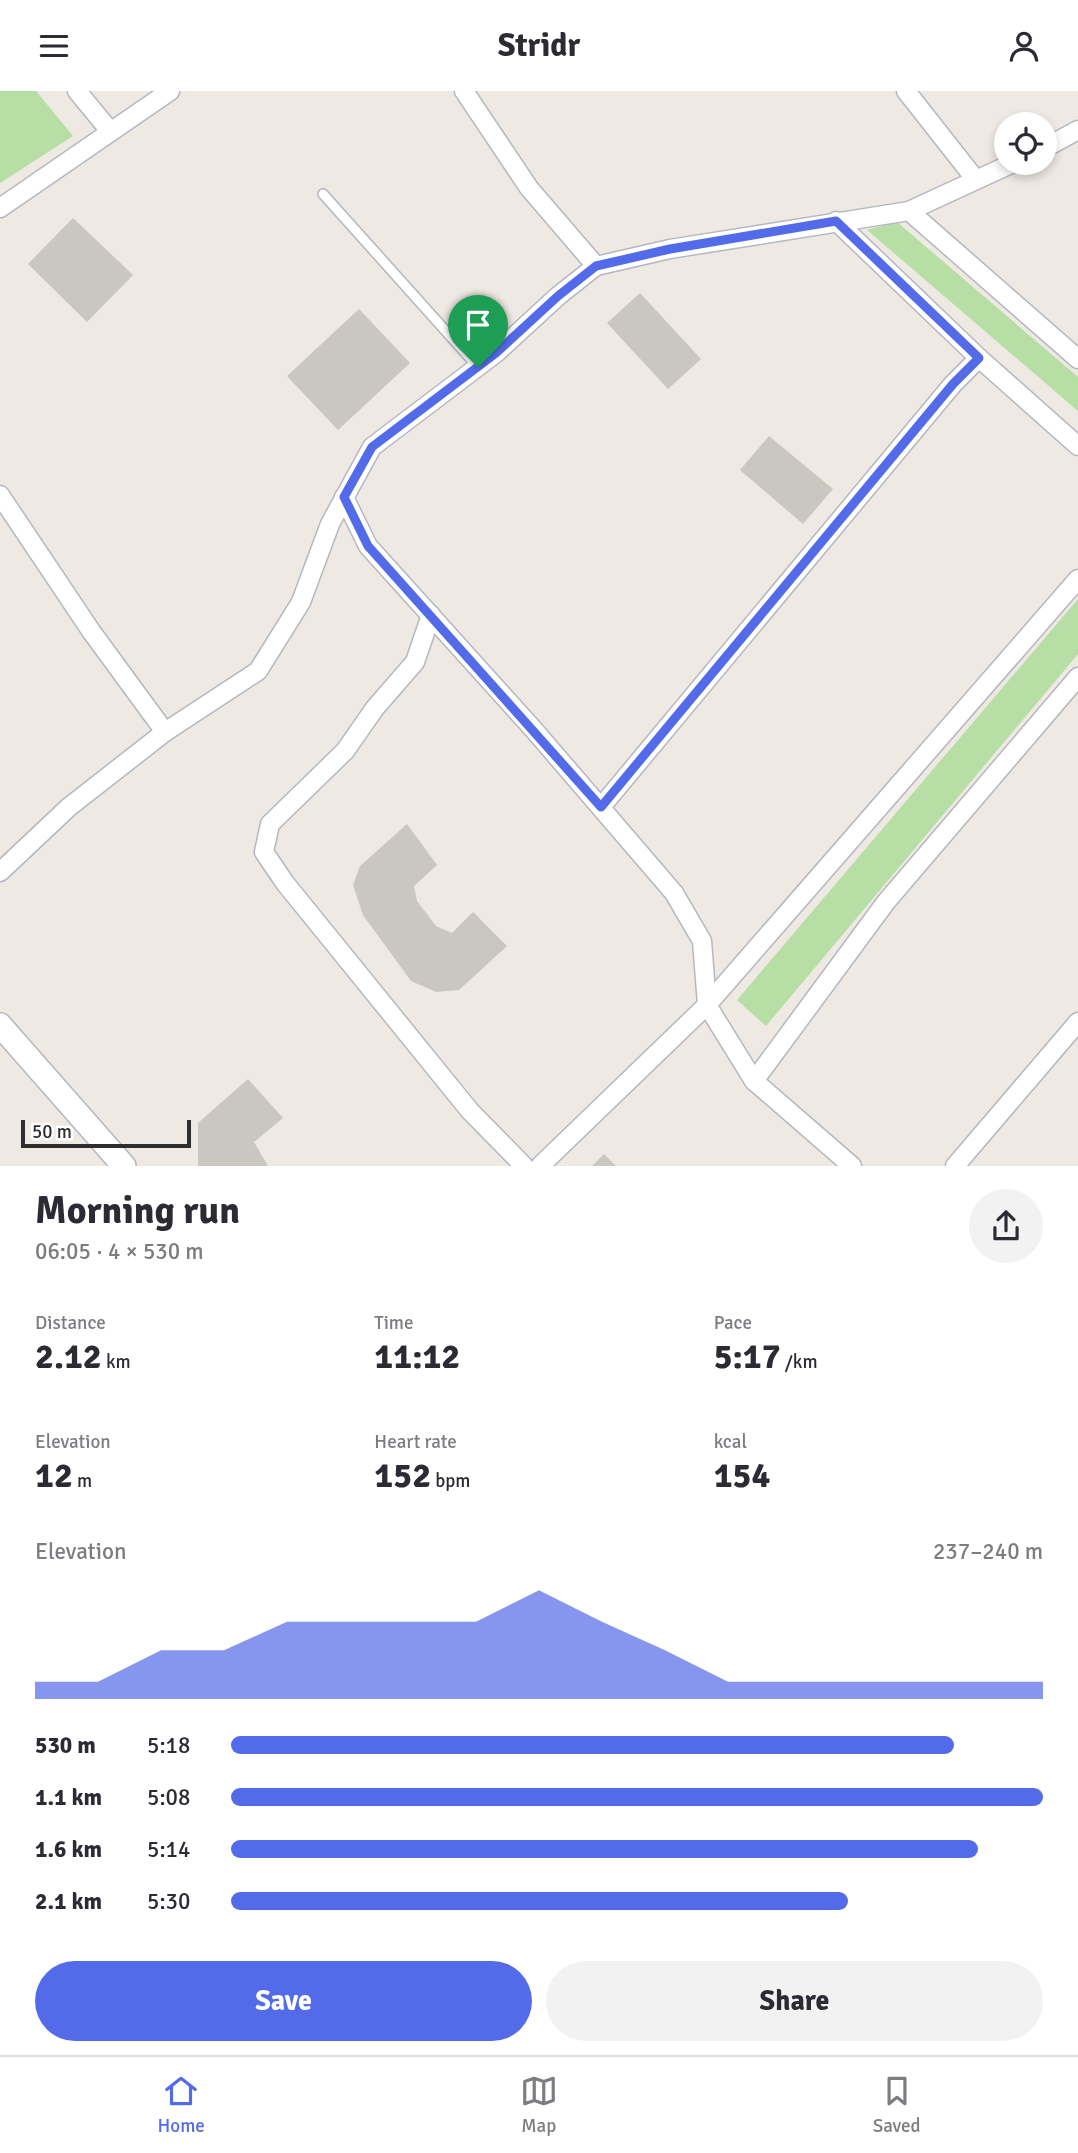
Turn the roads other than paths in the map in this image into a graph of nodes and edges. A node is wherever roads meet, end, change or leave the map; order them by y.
1 (78, 91) edge
2 (170, 91) edge
3 (464, 91) edge
4 (906, 91) edge
5 (1078, 130) edge
6 (110, 131) junction
7 (1057, 141) edge
8 (994, 172) edge
9 (976, 180) junction
10 (323, 194) dead end
11 (0, 208) edge
12 (909, 211) junction
13 (836, 221) junction
14 (596, 266) junction
15 (979, 358) junction
16 (1078, 359) edge
17 (478, 367) junction
18 (1078, 446) edge
19 (0, 495) edge
20 (344, 497) junction
21 (1078, 579) edge
22 (430, 615) junction
23 (1078, 677) edge
24 (165, 732) junction
25 (601, 807) junction
26 (0, 872) edge
27 (707, 1005) junction
28 (1078, 1022) edge
29 (0, 1025) edge
30 (754, 1081) junction
31 (124, 1166) edge
32 (524, 1166) edge
33 (540, 1166) edge
34 (852, 1166) edge
35 (955, 1166) edge

1 - 6 street
2 - 6 street
3 - 14 street
4 - 9 street
5 - 7 street
6 - 11 street
8 - 9 street
9 - 12 street
10 - 17 lane
12 - 13 street
12 - 16 street
13 - 14 street
13 - 15 street
14 - 17 street
15 - 18 street
15 - 25 street
17 - 20 street
19 - 24 street
20 - 22 street
20 - 24 street
21 - 27 street
22 - 25 street
22 - 32 street
23 - 30 street
24 - 26 street
25 - 27 street
27 - 30 street
27 - 33 street
28 - 35 street
29 - 31 street
30 - 34 street

